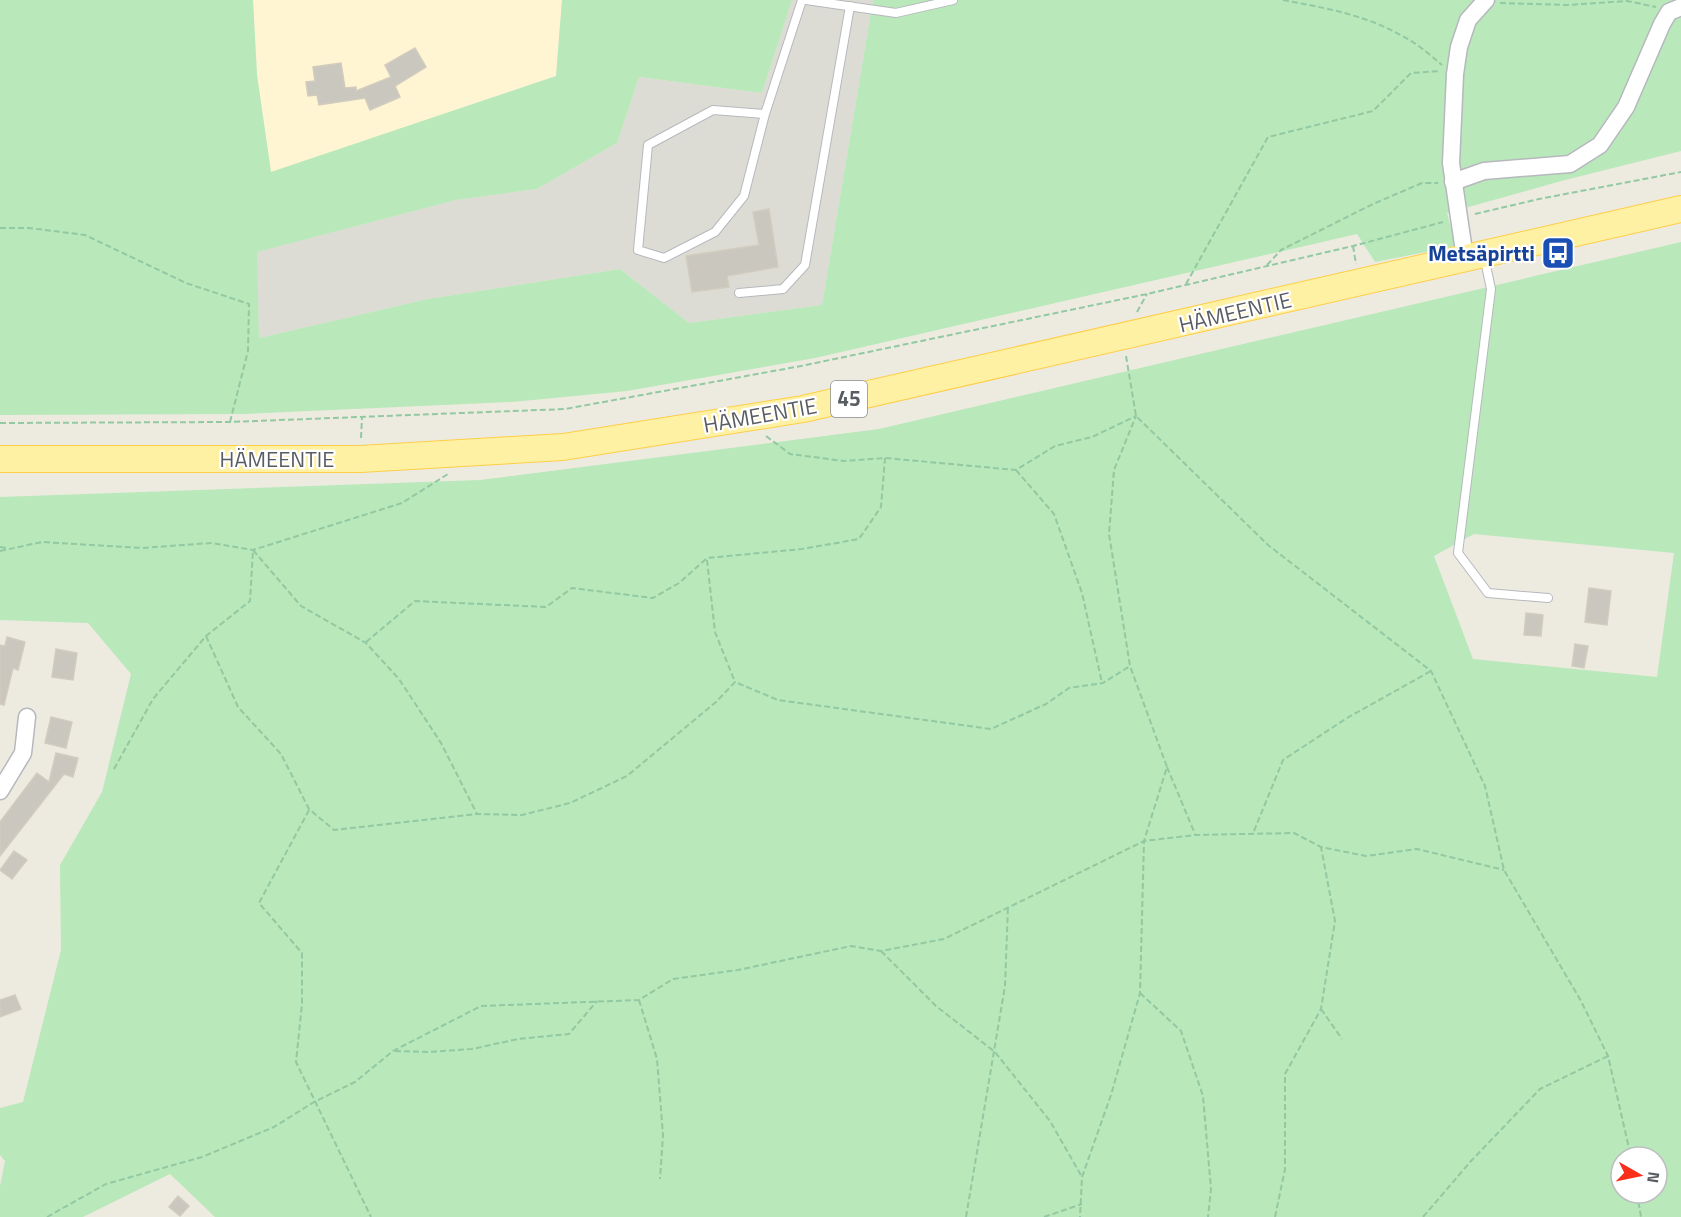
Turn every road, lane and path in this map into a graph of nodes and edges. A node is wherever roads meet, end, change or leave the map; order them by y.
1 (804, 0) edge
2 (953, 0) edge
3 (1283, 0) edge
4 (1486, 1) edge
5 (850, 6) junction
6 (1675, 9) edge
7 (765, 114) junction
8 (1681, 172) edge
9 (1453, 182) junction
10 (1681, 209) edge
11 (1458, 218) junction
12 (0, 228) edge
13 (1353, 246) junction
14 (1474, 256) junction
15 (1267, 265) junction
16 (1357, 271) dead end
17 (1186, 284) junction
18 (739, 293) dead end
19 (1124, 338) junction
20 (1136, 416) junction
21 (230, 422) junction
22 (0, 423) edge
23 (762, 432) dead end
24 (885, 458) junction
25 (0, 459) edge
26 (455, 469) dead end
27 (1016, 470) junction
28 (0, 549) edge
29 (253, 550) junction
30 (706, 558) junction
31 (1548, 598) dead end
32 (206, 636) junction
33 (366, 643) junction
34 (1130, 666) junction
35 (1431, 671) junction
36 (735, 681) junction
37 (1103, 683) junction
38 (27, 717) dead end
39 (1167, 767) junction
40 (114, 769) dead end
41 (0, 791) edge
42 (309, 809) junction
43 (477, 814) junction
44 (1254, 832) junction
45 (1195, 835) junction
46 (1144, 842) junction
47 (1321, 847) junction
48 (1504, 870) junction
49 (1008, 906) junction
50 (881, 951) junction
51 (1140, 993) junction
52 (639, 1000) junction
53 (597, 1002) junction
54 (1321, 1009) junction
55 (1342, 1039) dead end
56 (393, 1051) junction
57 (994, 1052) junction
58 (1608, 1056) junction
59 (314, 1102) junction
60 (1628, 1145) edge
61 (1082, 1177) junction
62 (660, 1179) dead end
63 (1082, 1204) junction
64 (47, 1217) edge
65 (370, 1217) edge
66 (966, 1217) edge
67 (1044, 1217) edge
68 (1080, 1217) edge
69 (1208, 1217) edge
70 (1275, 1217) edge
71 (1423, 1217) edge

1 - 5 lane
1 - 7 lane
2 - 5 lane
3 - 17 path
4 - 6 path
4 - 9 street
5 - 18 lane
6 - 9 street
7 - 7 lane
8 - 11 path
9 - 11 street
9 - 15 path
10 - 14 main road, HÄMEENTIE / 45
11 - 13 path
11 - 14 street
12 - 21 path
13 - 15 path
13 - 16 path
14 - 19 main road, HÄMEENTIE / 45
14 - 31 lane
15 - 17 path
17 - 21 path
19 - 20 path
19 - 25 main road, HÄMEENTIE / 45
20 - 27 path
20 - 34 path
20 - 35 path
21 - 22 path
23 - 24 path
24 - 27 path
24 - 30 path
26 - 29 path
27 - 37 path
28 - 29 path
29 - 32 path
29 - 33 path
30 - 33 path
30 - 36 path
32 - 40 path
32 - 42 path
33 - 43 path
34 - 37 path
34 - 39 path
35 - 44 path
35 - 48 path
36 - 37 path
36 - 43 path
38 - 41 street
39 - 45 path
39 - 46 path
42 - 43 path
42 - 59 path
44 - 45 path
44 - 47 path
45 - 46 path
46 - 49 path
46 - 51 path
47 - 48 path
47 - 54 path
48 - 58 path
49 - 50 path
49 - 57 path
50 - 52 path
50 - 57 path
51 - 61 path
51 - 69 path
52 - 53 path
52 - 62 path
53 - 56 path
53 - 56 path
54 - 55 path
54 - 70 path
56 - 59 path
57 - 61 path
57 - 66 path
58 - 60 path
58 - 71 path
59 - 64 path
59 - 65 path
61 - 63 path
63 - 67 path
63 - 68 path

